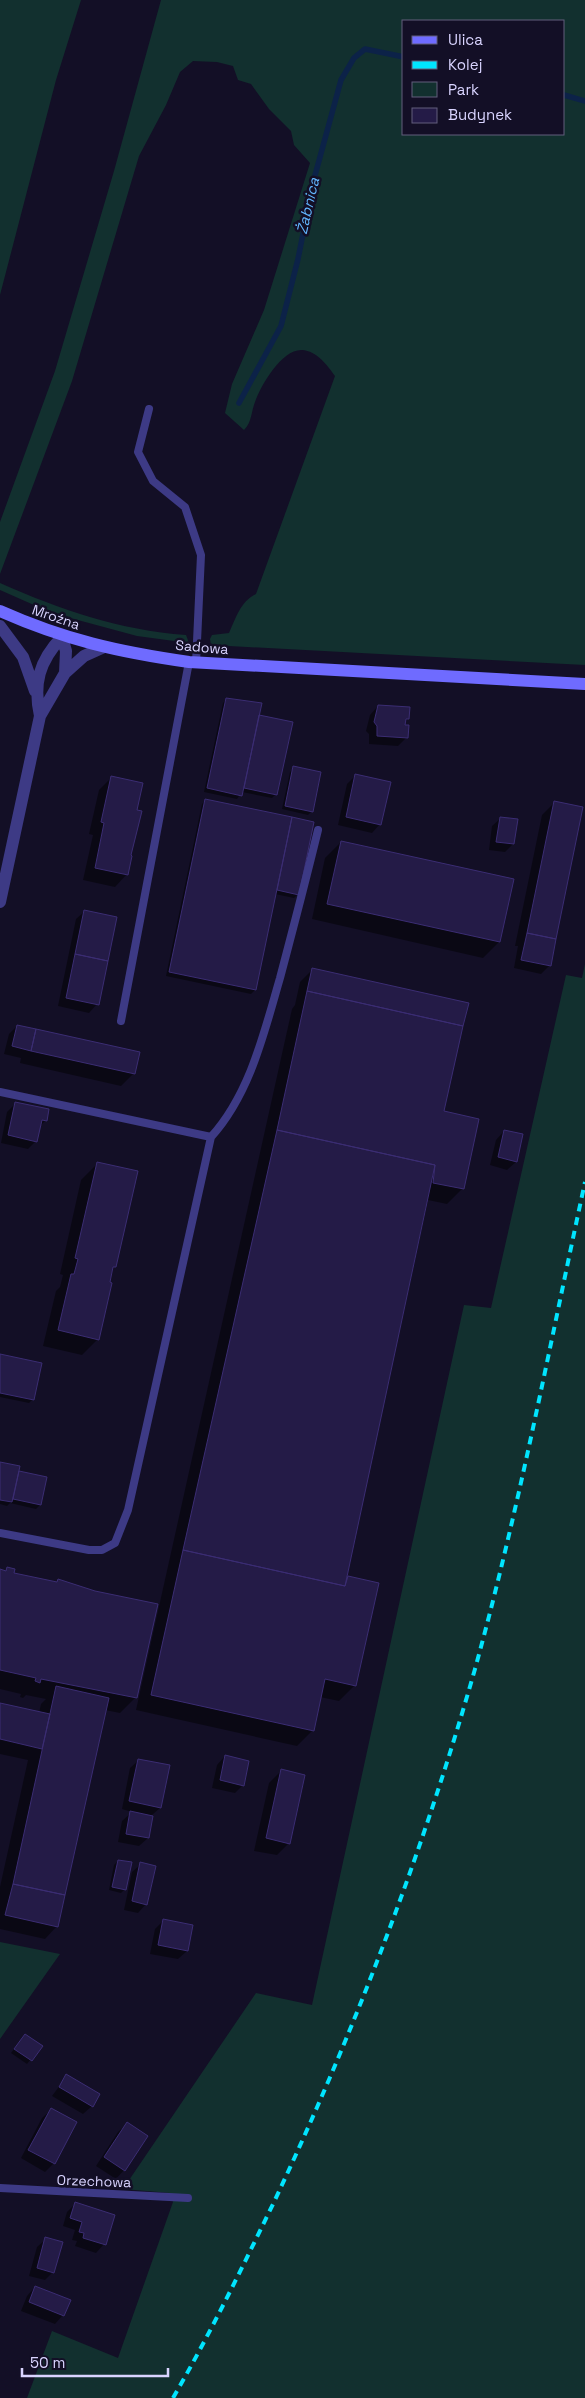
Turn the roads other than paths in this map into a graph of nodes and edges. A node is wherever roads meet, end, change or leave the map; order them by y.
1 (149, 409) dead end
2 (0, 611) edge
3 (0, 626) edge
4 (62, 637) junction
5 (104, 647) junction
6 (193, 663) junction
7 (65, 673) junction
8 (585, 684) edge
9 (36, 696) junction
10 (40, 716) junction
11 (318, 830) dead end
12 (0, 902) edge
13 (121, 1021) dead end
14 (0, 1092) edge
15 (211, 1137) junction
16 (0, 1533) edge
17 (0, 2188) edge
18 (188, 2198) dead end

1 - 6 lane
2 - 4 main road, Mroźna
3 - 9 street
4 - 5 main road, Mroźna
4 - 7 street
4 - 9 street
5 - 6 main road, Sadowa
5 - 7 street
6 - 8 main road, Sadowa
6 - 13 lane
7 - 10 street
9 - 10 street
10 - 12 street
11 - 15 lane
14 - 15 lane
15 - 16 lane
17 - 18 lane, Orzechowa

